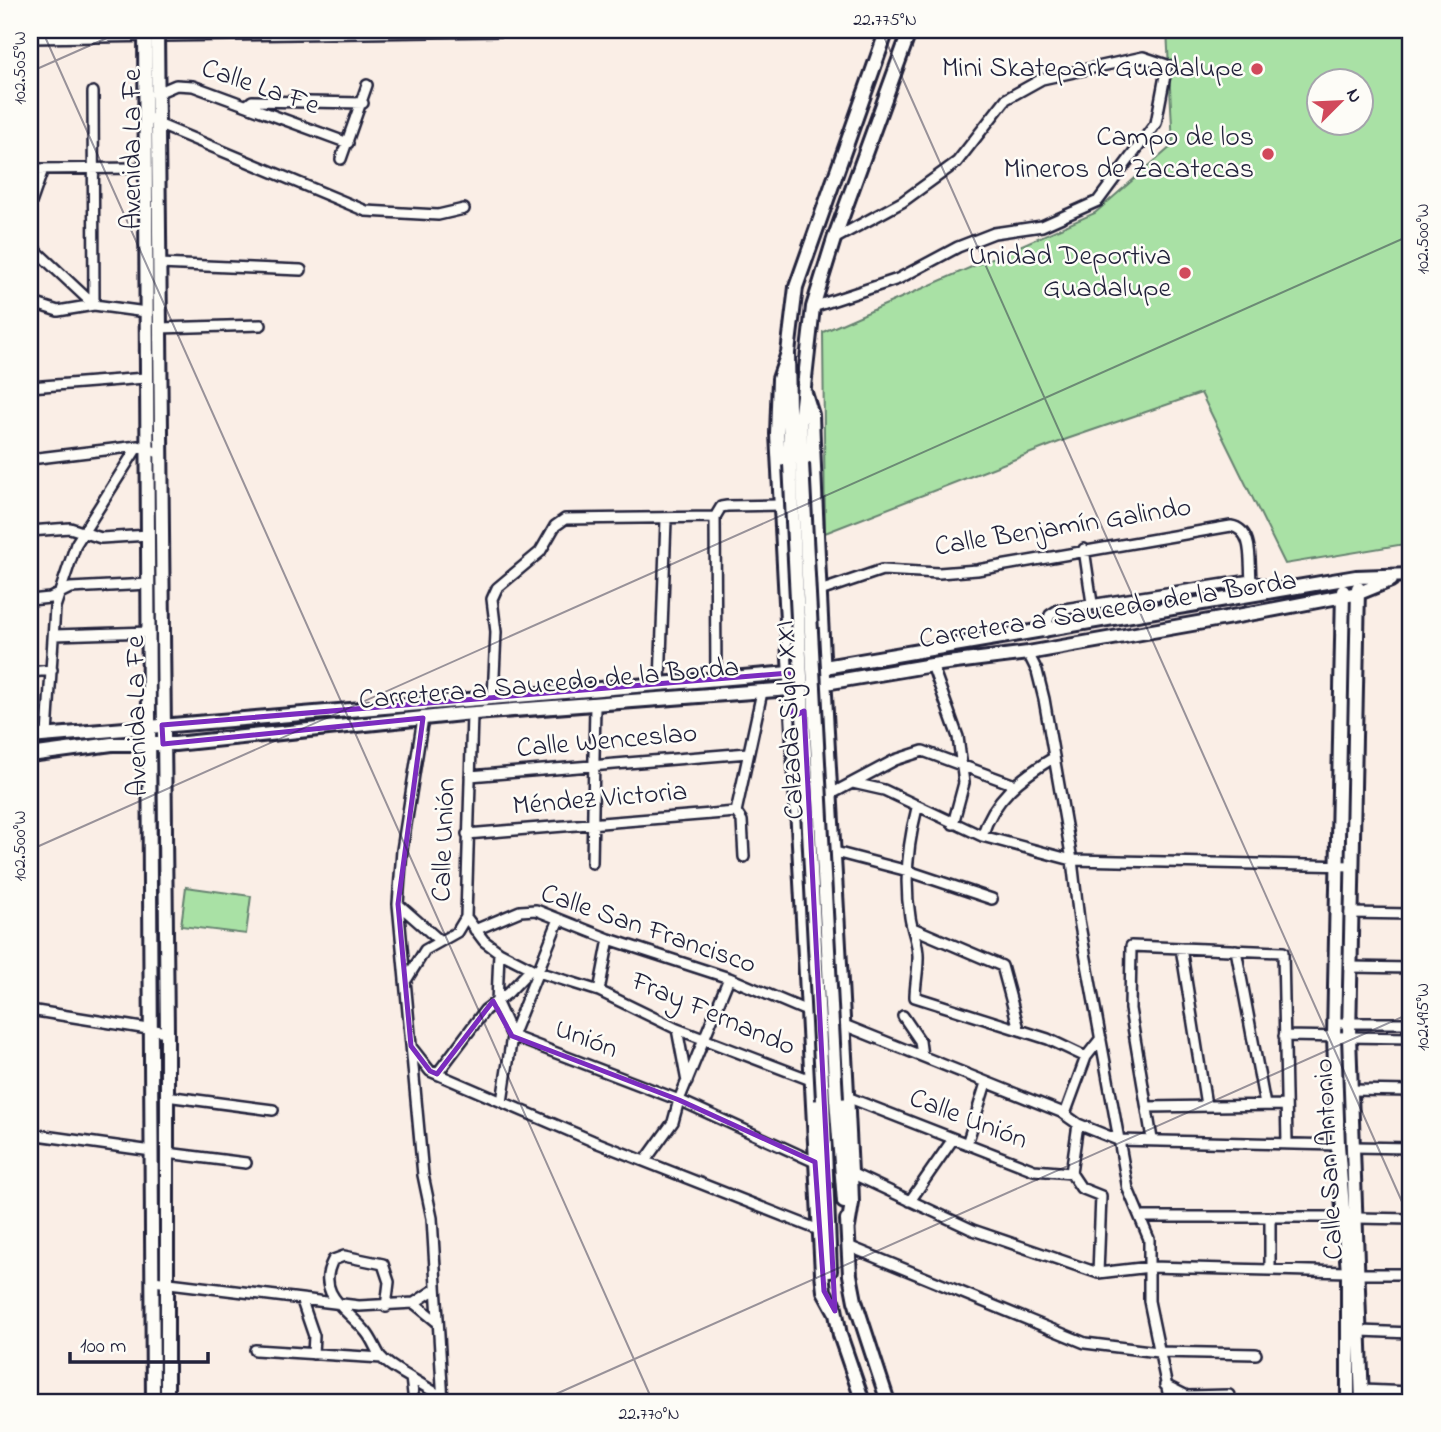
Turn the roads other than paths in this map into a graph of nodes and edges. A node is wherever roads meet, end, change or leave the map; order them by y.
1 (538, 30) edge
2 (566, 30) edge
3 (887, 30) edge
4 (910, 30) edge
5 (477, 31) edge
6 (151, 34) edge
7 (30, 38) edge
8 (367, 85) dead end
9 (93, 92) dead end
10 (152, 95) junction
11 (363, 103) junction
12 (247, 105) junction
13 (146, 116) junction
14 (160, 125) junction
15 (348, 143) junction
16 (341, 159) dead end
17 (145, 168) junction
18 (30, 169) edge
19 (43, 169) junction
20 (91, 169) junction
21 (30, 206) edge
22 (464, 209) dead end
23 (834, 239) junction
24 (30, 245) edge
25 (159, 264) junction
26 (301, 270) dead end
27 (30, 302) edge
28 (94, 306) junction
29 (813, 307) junction
30 (146, 313) junction
31 (261, 325) dead end
32 (159, 328) junction
33 (788, 353) junction
34 (145, 378) junction
35 (30, 387) edge
36 (805, 393) junction
37 (143, 447) junction
38 (162, 453) junction
39 (30, 458) edge
40 (796, 464) junction
41 (780, 505) junction
42 (715, 517) junction
43 (666, 520) junction
44 (30, 531) edge
45 (85, 532) junction
46 (149, 535) junction
47 (1084, 550) junction
48 (1411, 575) edge
49 (1356, 577) junction
50 (1394, 578) junction
51 (1251, 580) junction
52 (1340, 580) junction
53 (149, 584) junction
54 (820, 590) junction
55 (1279, 590) junction
56 (1359, 593) junction
57 (60, 594) junction
58 (1344, 596) junction
59 (30, 600) edge
60 (1091, 603) junction
61 (786, 625) junction
62 (821, 628) junction
63 (150, 632) junction
64 (1044, 632) junction
65 (55, 635) junction
66 (1028, 653) junction
67 (932, 665) junction
68 (823, 667) junction
69 (52, 670) junction
70 (30, 672) edge
71 (789, 673) junction
72 (716, 678) junction
73 (660, 683) junction
74 (823, 684) junction
75 (790, 689) junction
76 (762, 692) junction
77 (493, 698) junction
78 (595, 705) junction
79 (472, 714) junction
80 (825, 714) junction
81 (423, 718) junction
82 (792, 721) junction
83 (156, 726) junction
84 (47, 735) junction
85 (30, 737) edge
86 (156, 743) junction
87 (748, 753) junction
88 (30, 755) edge
89 (1053, 758) junction
90 (961, 766) junction
91 (594, 767) junction
92 (470, 776) junction
93 (853, 783) junction
94 (1014, 785) junction
95 (833, 793) junction
96 (917, 808) junction
97 (737, 812) junction
98 (592, 823) junction
99 (953, 824) junction
100 (467, 834) junction
101 (982, 836) junction
102 (835, 852) junction
103 (744, 857) dead end
104 (1072, 860) junction
105 (592, 863) dead end
106 (1345, 866) junction
107 (908, 871) junction
108 (992, 899) dead end
109 (398, 904) junction
110 (1350, 913) junction
111 (1411, 914) edge
112 (466, 917) junction
113 (559, 919) junction
114 (915, 929) junction
115 (475, 930) junction
116 (609, 939) junction
117 (440, 941) junction
118 (1181, 948) junction
119 (1236, 950) junction
120 (499, 952) junction
121 (1350, 967) junction
122 (1411, 968) edge
123 (534, 970) junction
124 (729, 978) junction
125 (406, 982) junction
126 (599, 991) junction
127 (497, 1003) junction
128 (30, 1010) edge
129 (807, 1011) junction
130 (903, 1016) dead end
131 (1349, 1022) junction
132 (1334, 1023) junction
133 (1411, 1023) edge
134 (844, 1025) junction
135 (677, 1028) junction
136 (1019, 1029) junction
137 (152, 1030) junction
138 (167, 1032) junction
139 (512, 1036) junction
140 (1284, 1036) junction
141 (1349, 1036) junction
142 (1334, 1037) junction
143 (1101, 1038) junction
144 (1411, 1038) edge
145 (705, 1040) junction
146 (411, 1046) junction
147 (922, 1056) junction
148 (1086, 1057) junction
149 (437, 1074) junction
150 (811, 1080) junction
151 (687, 1083) junction
152 (986, 1083) junction
153 (1351, 1090) junction
154 (1411, 1091) edge
155 (166, 1096) junction
156 (835, 1099) junction
157 (679, 1100) junction
158 (502, 1102) junction
159 (1206, 1105) junction
160 (1265, 1105) junction
161 (1286, 1105) junction
162 (1147, 1107) junction
163 (273, 1110) dead end
164 (1065, 1114) junction
165 (1078, 1124) junction
166 (30, 1134) edge
167 (953, 1139) junction
168 (1152, 1139) junction
169 (1118, 1140) junction
170 (1287, 1142) junction
171 (967, 1144) junction
172 (1338, 1145) junction
173 (1354, 1147) junction
174 (1411, 1148) edge
175 (152, 1151) junction
176 (167, 1153) junction
177 (645, 1161) junction
178 (815, 1162) junction
179 (246, 1163) dead end
180 (851, 1173) junction
181 (1071, 1173) junction
182 (910, 1200) junction
183 (1142, 1217) junction
184 (1270, 1217) junction
185 (1343, 1217) junction
186 (1357, 1218) junction
187 (1411, 1219) edge
188 (848, 1227) junction
189 (819, 1230) junction
190 (848, 1246) junction
191 (1150, 1266) junction
192 (1270, 1269) junction
193 (1098, 1273) junction
194 (1354, 1273) junction
195 (1411, 1274) edge
196 (153, 1282) junction
197 (167, 1282) junction
198 (434, 1290) junction
199 (302, 1301) junction
200 (334, 1302) junction
201 (414, 1303) junction
202 (386, 1307) junction
203 (835, 1311) junction
204 (436, 1321) junction
205 (1361, 1331) junction
206 (1411, 1333) edge
207 (255, 1350) dead end
208 (1158, 1352) junction
209 (313, 1354) junction
210 (1256, 1354) dead end
211 (382, 1358) junction
212 (411, 1378) junction
213 (1165, 1385) junction
214 (1411, 1392) edge
215 (1229, 1395) dead end
216 (1362, 1396) edge
217 (442, 1399) edge
218 (1184, 1399) edge
219 (153, 1402) edge
220 (167, 1402) edge
221 (414, 1402) edge
222 (863, 1402) edge
223 (888, 1402) edge
224 (1170, 1402) edge
225 (1348, 1402) edge

1 - 2 street
1 - 5 street
3 - 33 street, Calzada Siglo XXI
4 - 23 street, Calzada Siglo XXI
5 - 6 street
6 - 7 street
6 - 10 street, Avenida La Fe
8 - 11 street
9 - 20 street
10 - 12 street, Calle La Fe
10 - 13 street, Avenida La Fe
10 - 14 street, Avenida La Fe
11 - 12 street
11 - 15 street
12 - 15 street, Calle La Fe
13 - 14 street
13 - 17 street, Avenida La Fe
14 - 22 street
14 - 25 street, Avenida La Fe
15 - 16 street
17 - 20 street
17 - 30 street, Avenida La Fe
18 - 19 street
19 - 20 street
19 - 21 street
20 - 28 street
23 - 29 street, Calzada Siglo XXI
23 - 29 street
24 - 28 street
25 - 26 street
25 - 32 street, Avenida La Fe
27 - 28 street
28 - 30 street
29 - 36 street, Calzada Siglo XXI
30 - 34 street, Avenida La Fe
31 - 32 street
32 - 38 street, Avenida La Fe
33 - 40 street, Calzada Siglo XXI
33 - 41 street, Calzada Siglo XXI
34 - 35 street
34 - 37 street, Avenida La Fe
36 - 40 street, Calzada Siglo XXI
36 - 54 street
37 - 38 street
37 - 39 street
37 - 45 street
37 - 46 street, Avenida La Fe
38 - 83 street, Avenida La Fe
40 - 156 street, Calzada Siglo XXI, bridge
40 - 156 street, Calzada Siglo XXI, bridge
41 - 42 street
41 - 61 street, Calzada Siglo XXI
42 - 43 street
42 - 72 street
43 - 73 street
43 - 77 street
44 - 45 street
45 - 46 street
45 - 57 street
46 - 53 street, Avenida La Fe
47 - 51 street, Calle Benjamín Galindo
47 - 54 street, Calle Benjamín Galindo
47 - 60 street
48 - 50 street
49 - 50 street, Carretera a Saucedo de la Borda
49 - 52 street, Carretera a Saucedo de la Borda
49 - 56 street
50 - 56 street, Carretera a Saucedo de la Borda
51 - 55 street
51 - 60 street
52 - 55 street, Carretera a Saucedo de la Borda
52 - 58 street
53 - 57 street
53 - 63 street, Avenida La Fe
54 - 62 street
55 - 64 street, Carretera a Saucedo de la Borda
56 - 58 street, Carretera a Saucedo de la Borda
56 - 106 street
57 - 59 street
57 - 65 street
58 - 66 street, Carretera a Saucedo de la Borda
58 - 106 street
60 - 64 street
61 - 62 street
61 - 71 street, Calzada Siglo XXI
62 - 68 street
63 - 65 street
63 - 83 street, Avenida La Fe
64 - 68 street, Carretera a Saucedo de la Borda
65 - 69 street
66 - 67 street, Carretera a Saucedo de la Borda
66 - 89 street
67 - 74 street, Carretera a Saucedo de la Borda
67 - 90 street
68 - 71 street, Carretera a Saucedo de la Borda
68 - 74 street
69 - 70 street
69 - 84 street
71 - 72 street, Carretera a Saucedo de la Borda
71 - 75 street, Calzada Siglo XXI
72 - 73 street, Carretera a Saucedo de la Borda
73 - 77 street, Carretera a Saucedo de la Borda
74 - 75 street, Carretera a Saucedo de la Borda
74 - 80 street
75 - 76 street, Carretera a Saucedo de la Borda
75 - 82 street, Calzada Siglo XXI
76 - 78 street, Carretera a Saucedo de la Borda
76 - 87 street
77 - 83 street, Carretera a Saucedo de la Borda
78 - 79 street, Carretera a Saucedo de la Borda
78 - 91 street
79 - 81 street, Carretera a Saucedo de la Borda
79 - 92 street, Calle Unión
80 - 82 street
80 - 95 street
81 - 86 street, Carretera a Saucedo de la Borda
81 - 109 street
82 - 129 street, Calzada Siglo XXI
83 - 84 street, Carretera a Saucedo de la Borda
83 - 86 street, Avenida La Fe
84 - 85 street, Carretera a Saucedo de la Borda
86 - 88 street, Carretera a Saucedo de la Borda
86 - 137 street, Avenida La Fe
86 - 138 street, Avenida La Fe
87 - 91 street, Calle Wenceslao
87 - 97 street
89 - 94 street
89 - 104 street
90 - 93 street
90 - 94 street
90 - 99 street
91 - 92 street, Calle Wenceslao
91 - 98 street
92 - 100 street, Calle Unión
93 - 95 street
93 - 96 street
94 - 101 street
95 - 102 street
96 - 99 street
96 - 107 street
97 - 98 street, Méndez Victoria
97 - 103 street
98 - 100 street, Méndez Victoria
98 - 105 street
99 - 101 street
100 - 112 street, Calle Unión
101 - 104 street
102 - 107 street
102 - 134 street
104 - 106 street
104 - 143 street
106 - 110 street, Calle San Antonio
106 - 132 street, Calle San Antonio
107 - 108 street
107 - 114 street
109 - 117 street
109 - 125 street
110 - 111 street
110 - 121 street, Calle San Antonio
112 - 115 street, Fray Fernando
112 - 117 street, Calle Unión
113 - 115 street, Calle San Francisco
113 - 116 street, Calle San Francisco
113 - 123 street
114 - 136 street
114 - 136 street
115 - 120 street, Fray Fernando
116 - 124 street, Calle San Francisco
116 - 126 street, Fray Fernando
117 - 125 street, Calle Unión
118 - 119 street
118 - 159 street
118 - 162 street
119 - 140 street
119 - 160 street
120 - 123 street, Fray Fernando
120 - 127 street
121 - 122 street
121 - 131 street, Calle San Antonio
123 - 126 street, Fray Fernando
123 - 127 street
123 - 139 street
124 - 129 street, Calle San Francisco
124 - 145 street
125 - 146 street
126 - 135 street, Fray Fernando
127 - 139 street, Unión
127 - 149 street
128 - 137 street
129 - 150 street, Calzada Siglo XXI
130 - 147 street
131 - 132 street
131 - 133 street
131 - 141 street, Calle San Antonio
132 - 142 street, Calle San Antonio
134 - 147 street
134 - 156 street
135 - 145 street, Fray Fernando
135 - 151 street
136 - 148 street
137 - 138 street
137 - 175 street, Avenida La Fe
138 - 155 street, Avenida La Fe
139 - 157 street, Unión
139 - 158 street
140 - 142 street
140 - 161 street
141 - 142 street
141 - 144 street
141 - 153 street, Calle San Antonio
142 - 172 street, Calle San Antonio
143 - 148 street
143 - 169 street
145 - 150 street, Fray Fernando
145 - 151 street
146 - 149 street
146 - 198 street
147 - 152 street
148 - 164 street
149 - 158 street
150 - 178 street, Calzada Siglo XXI
151 - 157 street
152 - 164 street
152 - 171 street
153 - 154 street
153 - 173 street, Calle San Antonio
155 - 163 street
155 - 176 street, Avenida La Fe
156 - 167 street, Calle Unión
156 - 180 street
156 - 188 street, Calzada Siglo XXI
156 - 203 street, Calzada Siglo XXI
157 - 177 street
157 - 178 street, Unión
158 - 177 street
159 - 160 street
159 - 162 street
160 - 161 street
161 - 170 street
162 - 168 street
164 - 165 street
165 - 169 street
165 - 181 street
166 - 175 street
167 - 171 street, Calle Unión
167 - 182 street
168 - 169 street
168 - 170 street
169 - 183 street
170 - 172 street
171 - 181 street, Calle Unión
172 - 185 street, Calle San Antonio
173 - 174 street
173 - 186 street, Calle San Antonio
175 - 196 street, Avenida La Fe
176 - 179 street
176 - 197 street, Avenida La Fe
177 - 189 street
178 - 189 street, Calzada Siglo XXI
180 - 182 street
180 - 188 street
181 - 193 street
182 - 193 street
183 - 184 street
183 - 191 street
184 - 185 street
184 - 192 street
185 - 194 street, Calle San Antonio
186 - 187 street
186 - 194 street, Calle San Antonio
188 - 190 street, Calzada Siglo XXI
189 - 203 street, Calzada Siglo XXI
190 - 208 street
190 - 223 street, Calzada Siglo XXI
191 - 192 street
191 - 193 street
191 - 208 street
192 - 194 street
194 - 195 street
194 - 205 street, Calle San Antonio
194 - 225 street, Calle San Antonio
196 - 197 street
196 - 219 street, Avenida La Fe
197 - 199 street
197 - 220 street, Avenida La Fe
198 - 201 street
198 - 204 street
199 - 200 street
199 - 209 street
200 - 202 street
200 - 202 street
200 - 211 street
201 - 202 street
201 - 204 street
203 - 222 street, Calzada Siglo XXI
204 - 217 street
205 - 206 street
205 - 216 street, Calle San Antonio
207 - 209 street
208 - 210 street
208 - 213 street
209 - 211 street
211 - 212 street
212 - 217 street
212 - 221 street
213 - 218 street
213 - 224 street
214 - 216 street
215 - 218 street

